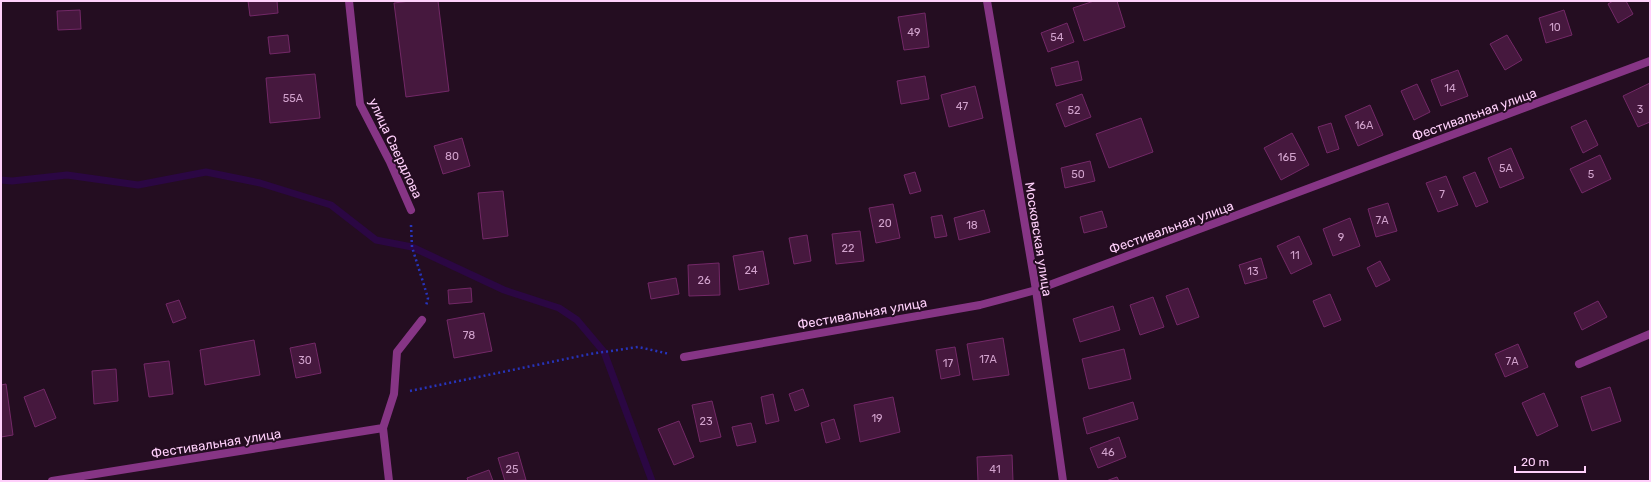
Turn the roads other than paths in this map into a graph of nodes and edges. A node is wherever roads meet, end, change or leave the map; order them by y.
1 (349, 1) edge
2 (987, 1) edge
3 (1650, 61) edge
4 (410, 210) road end
5 (1036, 290) junction
6 (422, 320) road end
7 (1650, 334) edge
8 (684, 357) road end
9 (1579, 364) dead end
10 (383, 428) junction
11 (52, 481) edge
12 (389, 481) edge
13 (1063, 481) edge

1 - 4 street, улица Свердлова
2 - 5 street, Московская улица
3 - 5 street, Фестивальная улица
5 - 8 street, Фестивальная улица
5 - 13 street, Московская улица
6 - 10 street
7 - 9 street
10 - 11 street, Фестивальная улица
10 - 12 street

